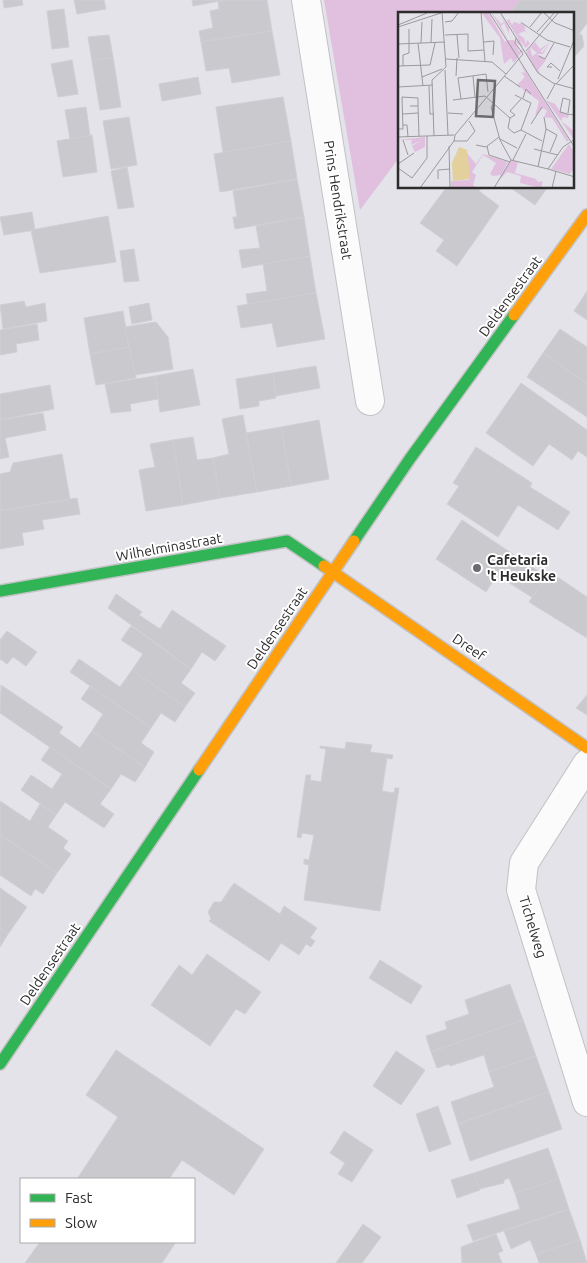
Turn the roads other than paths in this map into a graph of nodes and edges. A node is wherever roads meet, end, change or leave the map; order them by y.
1 (306, 0) edge
2 (587, 215) edge
3 (370, 400) dead end
4 (333, 573) junction
5 (0, 591) edge
6 (587, 748) edge
7 (587, 764) edge
8 (0, 1064) edge
9 (587, 1102) edge

1 - 3 street, Prins Hendrikstraat
2 - 4 street, Deldensestraat
4 - 5 street, Wilhelminastraat
4 - 6 street, Dreef
4 - 8 street, Deldensestraat
7 - 9 street, Tichelweg

